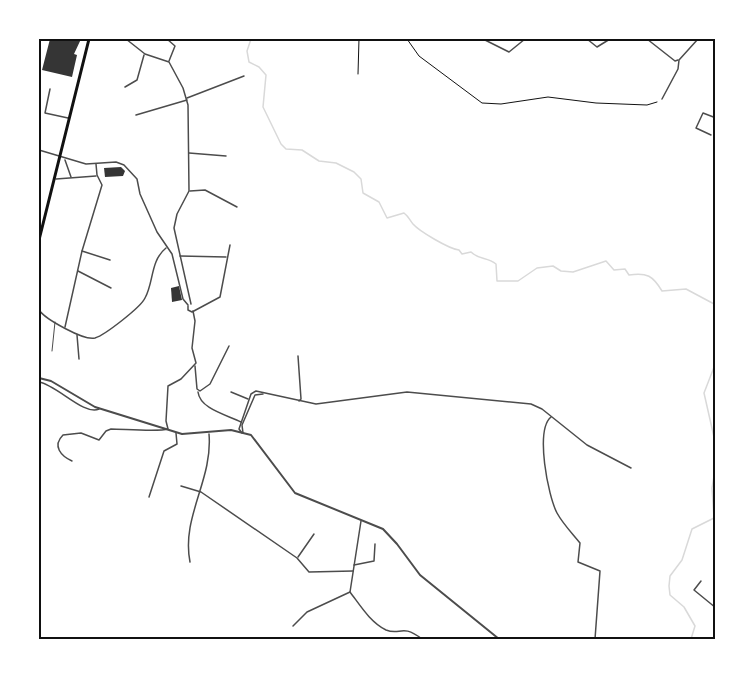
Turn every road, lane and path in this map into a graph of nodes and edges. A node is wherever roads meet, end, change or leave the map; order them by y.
1 (89, 39) edge
2 (126, 39) edge
3 (167, 39) edge
4 (359, 39) edge
5 (407, 39) edge
6 (483, 39) edge
7 (525, 39) edge
8 (587, 39) edge
9 (610, 39) edge
10 (647, 39) edge
11 (698, 39) edge
12 (145, 54) junction
13 (679, 60) junction
14 (169, 62) junction
15 (358, 74) dead end
16 (244, 76) dead end
17 (124, 87) dead end
18 (50, 89) dead end
19 (186, 99) junction
20 (662, 99) joint
21 (136, 115) dead end
22 (69, 118) junction
23 (716, 118) edge
24 (711, 135) dead end
25 (39, 150) edge
26 (189, 153) junction
27 (60, 156) junction
28 (226, 156) dead end
29 (64, 160) dead end
30 (96, 165) junction
31 (97, 176) junction
32 (71, 178) junction
33 (54, 179) junction
34 (189, 191) junction
35 (237, 207) dead end
36 (39, 240) edge
37 (230, 245) dead end
38 (166, 247) junction
39 (82, 251) junction
40 (180, 256) junction
41 (227, 257) junction
42 (110, 260) dead end
43 (78, 271) junction
44 (111, 288) dead end
45 (190, 305) junction
46 (195, 308) junction
47 (39, 310) edge
48 (193, 311) junction
49 (56, 322) junction
50 (65, 327) junction
51 (77, 334) junction
52 (229, 346) dead end
53 (52, 351) dead end
54 (298, 356) dead end
55 (79, 359) dead end
56 (195, 366) junction
57 (39, 378) edge
58 (39, 382) edge
59 (198, 391) junction
60 (231, 392) dead end
61 (254, 392) junction
62 (266, 394) junction
63 (255, 395) junction
64 (249, 400) junction
65 (298, 402) junction
66 (100, 409) junction
67 (552, 416) junction
68 (242, 422) junction
69 (168, 429) junction
70 (176, 432) junction
71 (209, 434) junction
72 (243, 434) junction
73 (72, 461) dead end
74 (631, 468) dead end
75 (181, 486) dead end
76 (201, 492) junction
77 (149, 497) dead end
78 (361, 520) junction
79 (314, 534) dead end
80 (375, 544) dead end
81 (297, 558) junction
82 (190, 562) dead end
83 (353, 565) junction
84 (353, 571) junction
85 (701, 581) dead end
86 (350, 592) junction
87 (716, 608) edge
88 (293, 626) dead end
89 (422, 639) edge
90 (499, 639) edge
91 (595, 639) edge

1 - 22 main road
2 - 12 street
3 - 14 street
4 - 15 path
5 - 20 path
6 - 7 street
8 - 9 street
10 - 13 street
11 - 13 street
12 - 14 street
12 - 17 street
13 - 20 street
14 - 19 street
16 - 19 street
18 - 22 street
19 - 21 street
19 - 26 street
22 - 27 main road
23 - 24 street
25 - 27 street
26 - 28 street
26 - 34 street
27 - 30 street
27 - 33 main road
29 - 32 street
30 - 31 street
30 - 38 street
31 - 32 street
31 - 39 street
32 - 33 street
33 - 36 main road
34 - 35 street
34 - 40 street
37 - 41 street
38 - 45 street
38 - 51 street
39 - 42 street
39 - 43 street
40 - 41 street
40 - 45 street
41 - 46 street
43 - 44 street
43 - 50 street
45 - 46 street
45 - 48 street
46 - 48 street
47 - 49 street
48 - 56 street
49 - 50 street
49 - 53 lane
50 - 51 street
51 - 55 street
52 - 59 street
54 - 65 street
56 - 59 street
56 - 69 street
57 - 66 street
58 - 66 street
59 - 68 street
60 - 64 street
61 - 62 street
61 - 63 street
61 - 64 street
62 - 63 street
62 - 65 street
63 - 72 street
64 - 68 street
65 - 67 street
66 - 69 street
67 - 74 street
67 - 91 street
68 - 72 street
69 - 70 street
69 - 73 street
70 - 71 street
70 - 77 street
71 - 72 street
71 - 76 street
72 - 78 street
75 - 76 street
76 - 81 street
76 - 82 street
78 - 83 street
78 - 90 street
79 - 81 street
80 - 83 street
81 - 84 street
83 - 84 street
84 - 86 street
85 - 87 street
86 - 88 street
86 - 89 street

